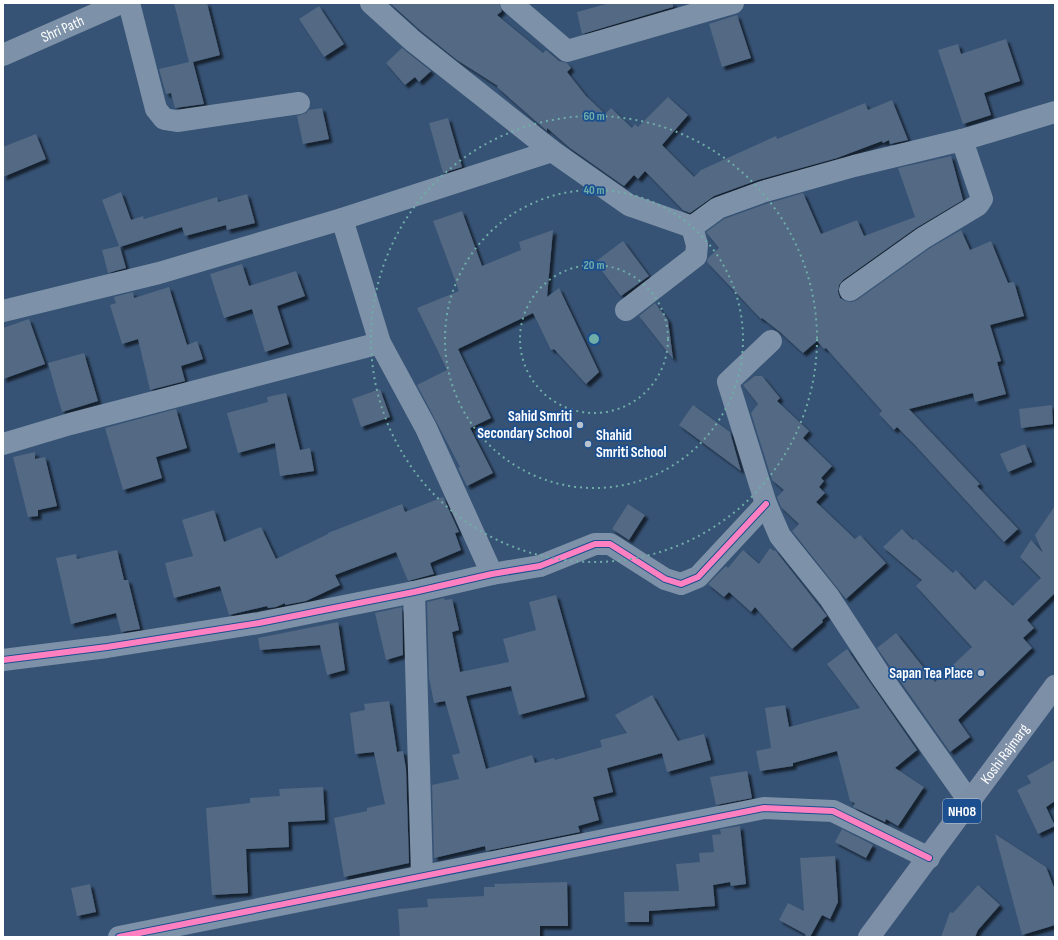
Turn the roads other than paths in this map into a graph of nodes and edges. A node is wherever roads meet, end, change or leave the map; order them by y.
1 (122, 3) edge
2 (129, 3) edge
3 (371, 3) edge
4 (511, 3) edge
5 (733, 3) edge
6 (3, 55) edge
7 (299, 103) dead end
8 (1055, 112) edge
9 (962, 140) junction
10 (552, 151) junction
11 (342, 219) junction
12 (692, 227) junction
13 (850, 290) dead end
14 (626, 310) dead end
15 (3, 311) edge
16 (771, 341) dead end
17 (380, 343) junction
18 (3, 444) edge
19 (766, 504) junction
20 (492, 574) junction
21 (414, 592) junction
22 (3, 660) edge
23 (1052, 697) edge
24 (969, 802) junction
25 (929, 858) junction
26 (422, 876) junction
27 (119, 937) edge
28 (869, 937) edge

1 - 6 street, Shri Path
2 - 7 street
3 - 10 street
4 - 5 street
8 - 9 street
9 - 12 street
9 - 13 street
10 - 11 street
10 - 12 street
11 - 15 street
11 - 17 street
12 - 14 street
16 - 19 street
17 - 18 street
17 - 20 street
19 - 20 street
19 - 24 street
20 - 21 street
21 - 22 street
21 - 26 street
23 - 24 main road, Koshi Rajmarg / NH08
24 - 25 main road, Koshi Rajmarg / NH08
25 - 26 street
25 - 28 main road, Koshi Rajmarg / NH08
26 - 27 street

